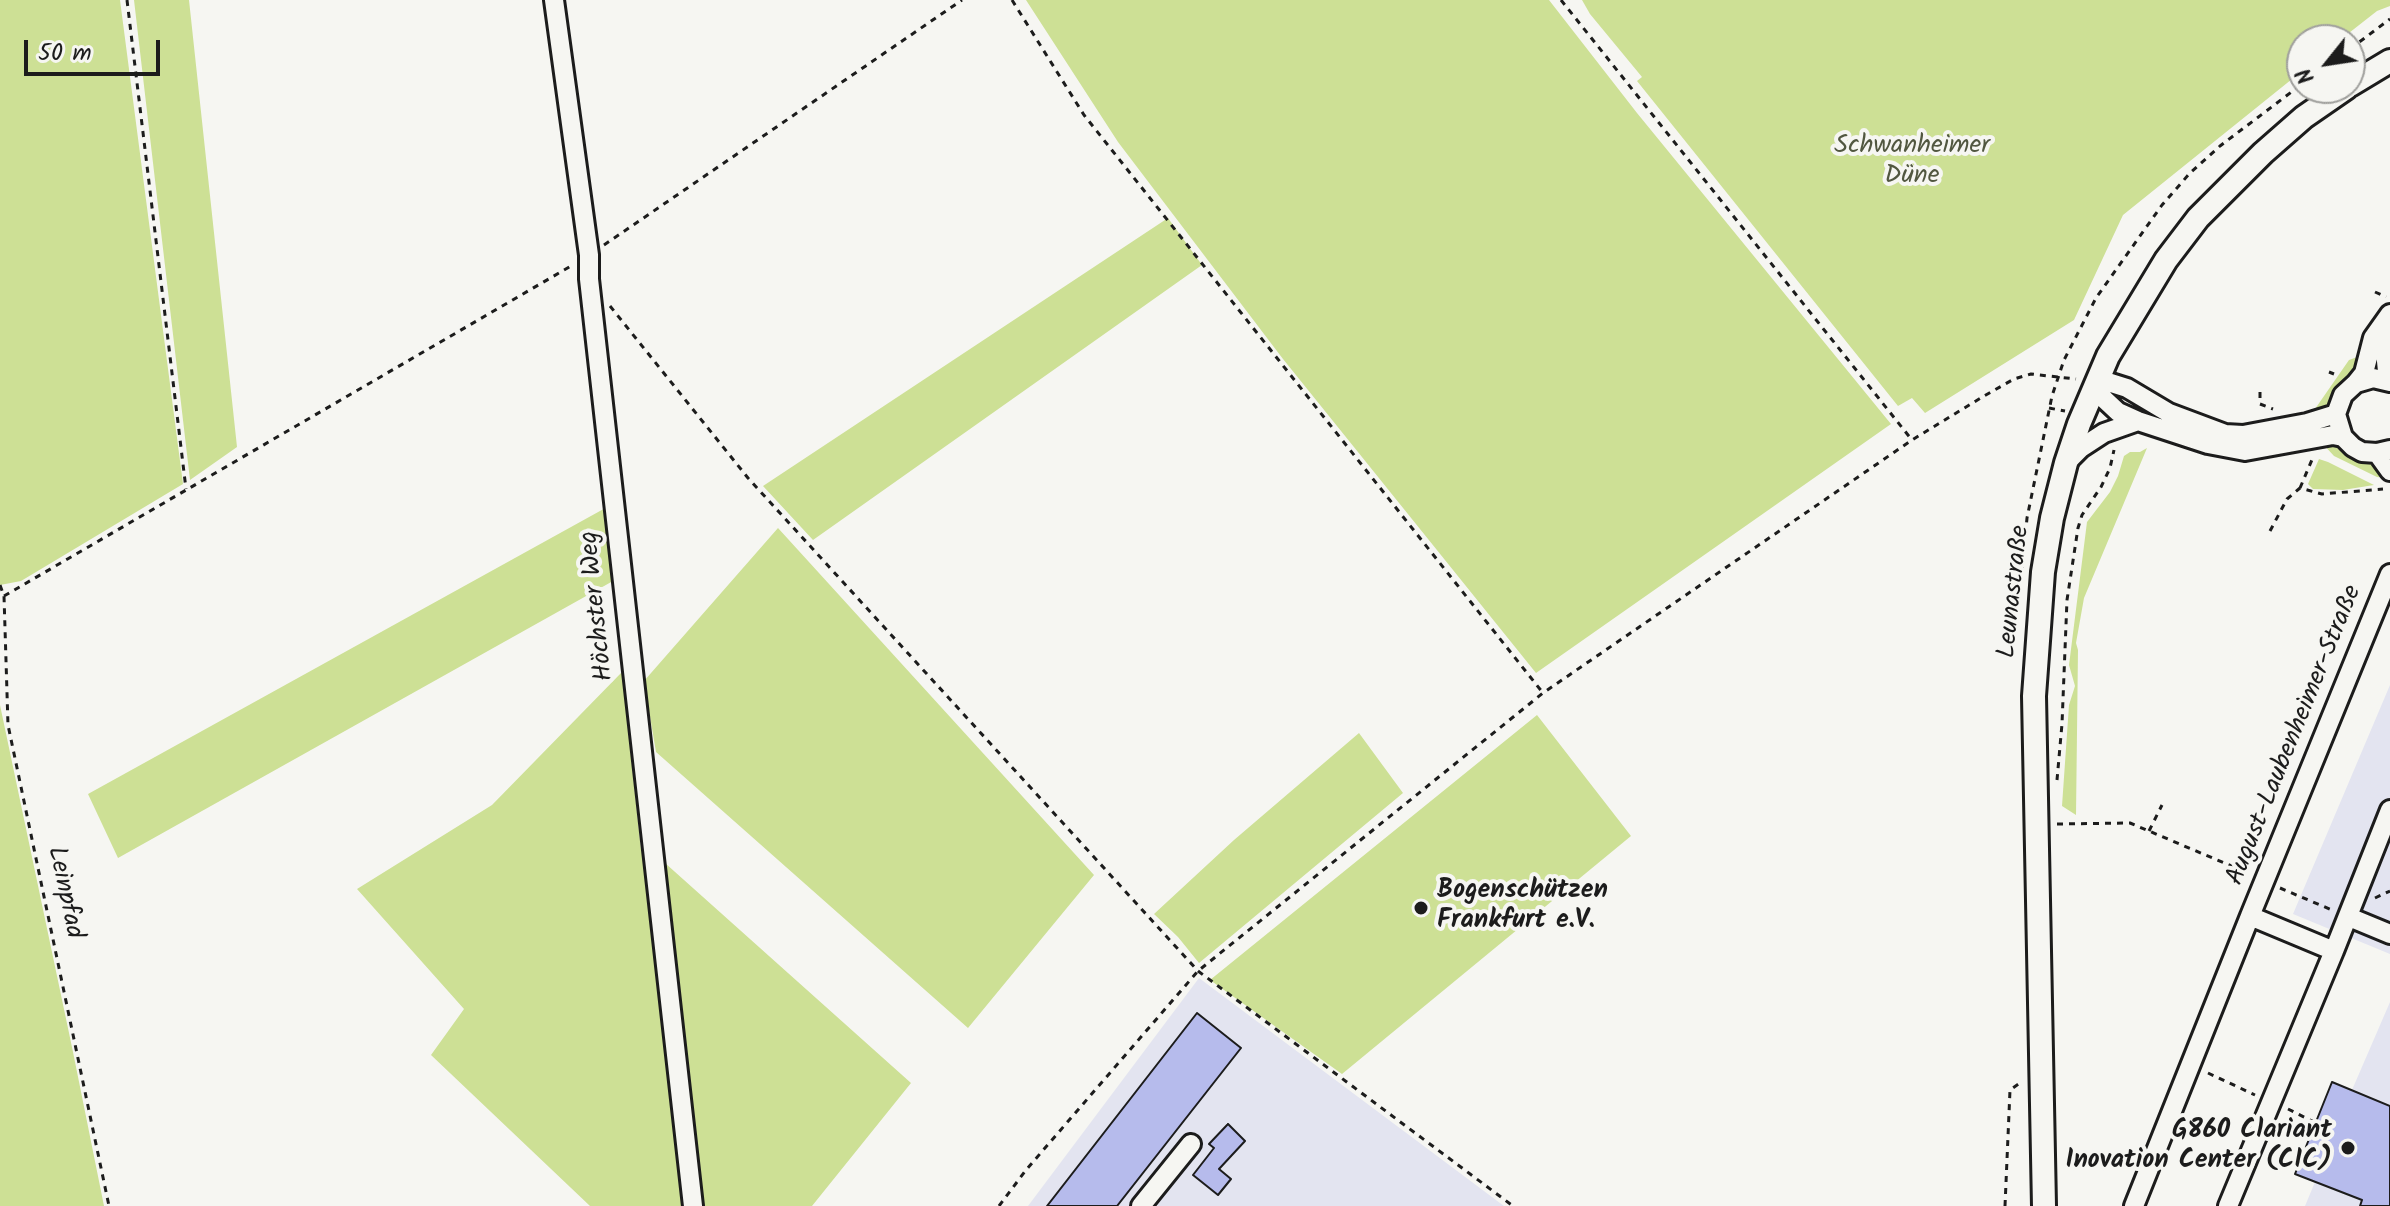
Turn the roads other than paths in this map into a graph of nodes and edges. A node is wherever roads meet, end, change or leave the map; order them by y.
1 (554, 0) edge
2 (2390, 61) edge
3 (2366, 76) edge
4 (2323, 104) edge
5 (2388, 306) edge
6 (2390, 333) edge
7 (2096, 382) junction
8 (2389, 382) edge
9 (2356, 383) junction
10 (2336, 414) junction
11 (2138, 421) junction
12 (2343, 437) junction
13 (2383, 452) edge
14 (2066, 463) junction
15 (2389, 480) edge
16 (2390, 574) edge
17 (2390, 810) edge
18 (2250, 916) junction
19 (2349, 917) junction
20 (2390, 934) edge
21 (2334, 951) junction
22 (1191, 1144) dead end
23 (693, 1206) edge
24 (1141, 1206) edge
25 (2044, 1206) edge
26 (2134, 1206) edge
27 (2228, 1206) edge

1 - 23 street, Höchster Weg
2 - 3 main road, Leunastraße
4 - 7 main road, Leunastraße
5 - 9 street
6 - 8 street
7 - 10 street
7 - 11 street
7 - 14 main road, Leunastraße
8 - 9 street
9 - 10 street
10 - 12 street
11 - 12 street
11 - 14 street
12 - 13 street
13 - 15 street
14 - 25 main road, Leunastraße
16 - 18 street, August-Laubenheimer-Straße
17 - 19 street
18 - 21 street, August-Laubenheimer-Straße
18 - 26 street, August-Laubenheimer-Straße
19 - 20 street
19 - 21 street
21 - 27 street
22 - 24 street

